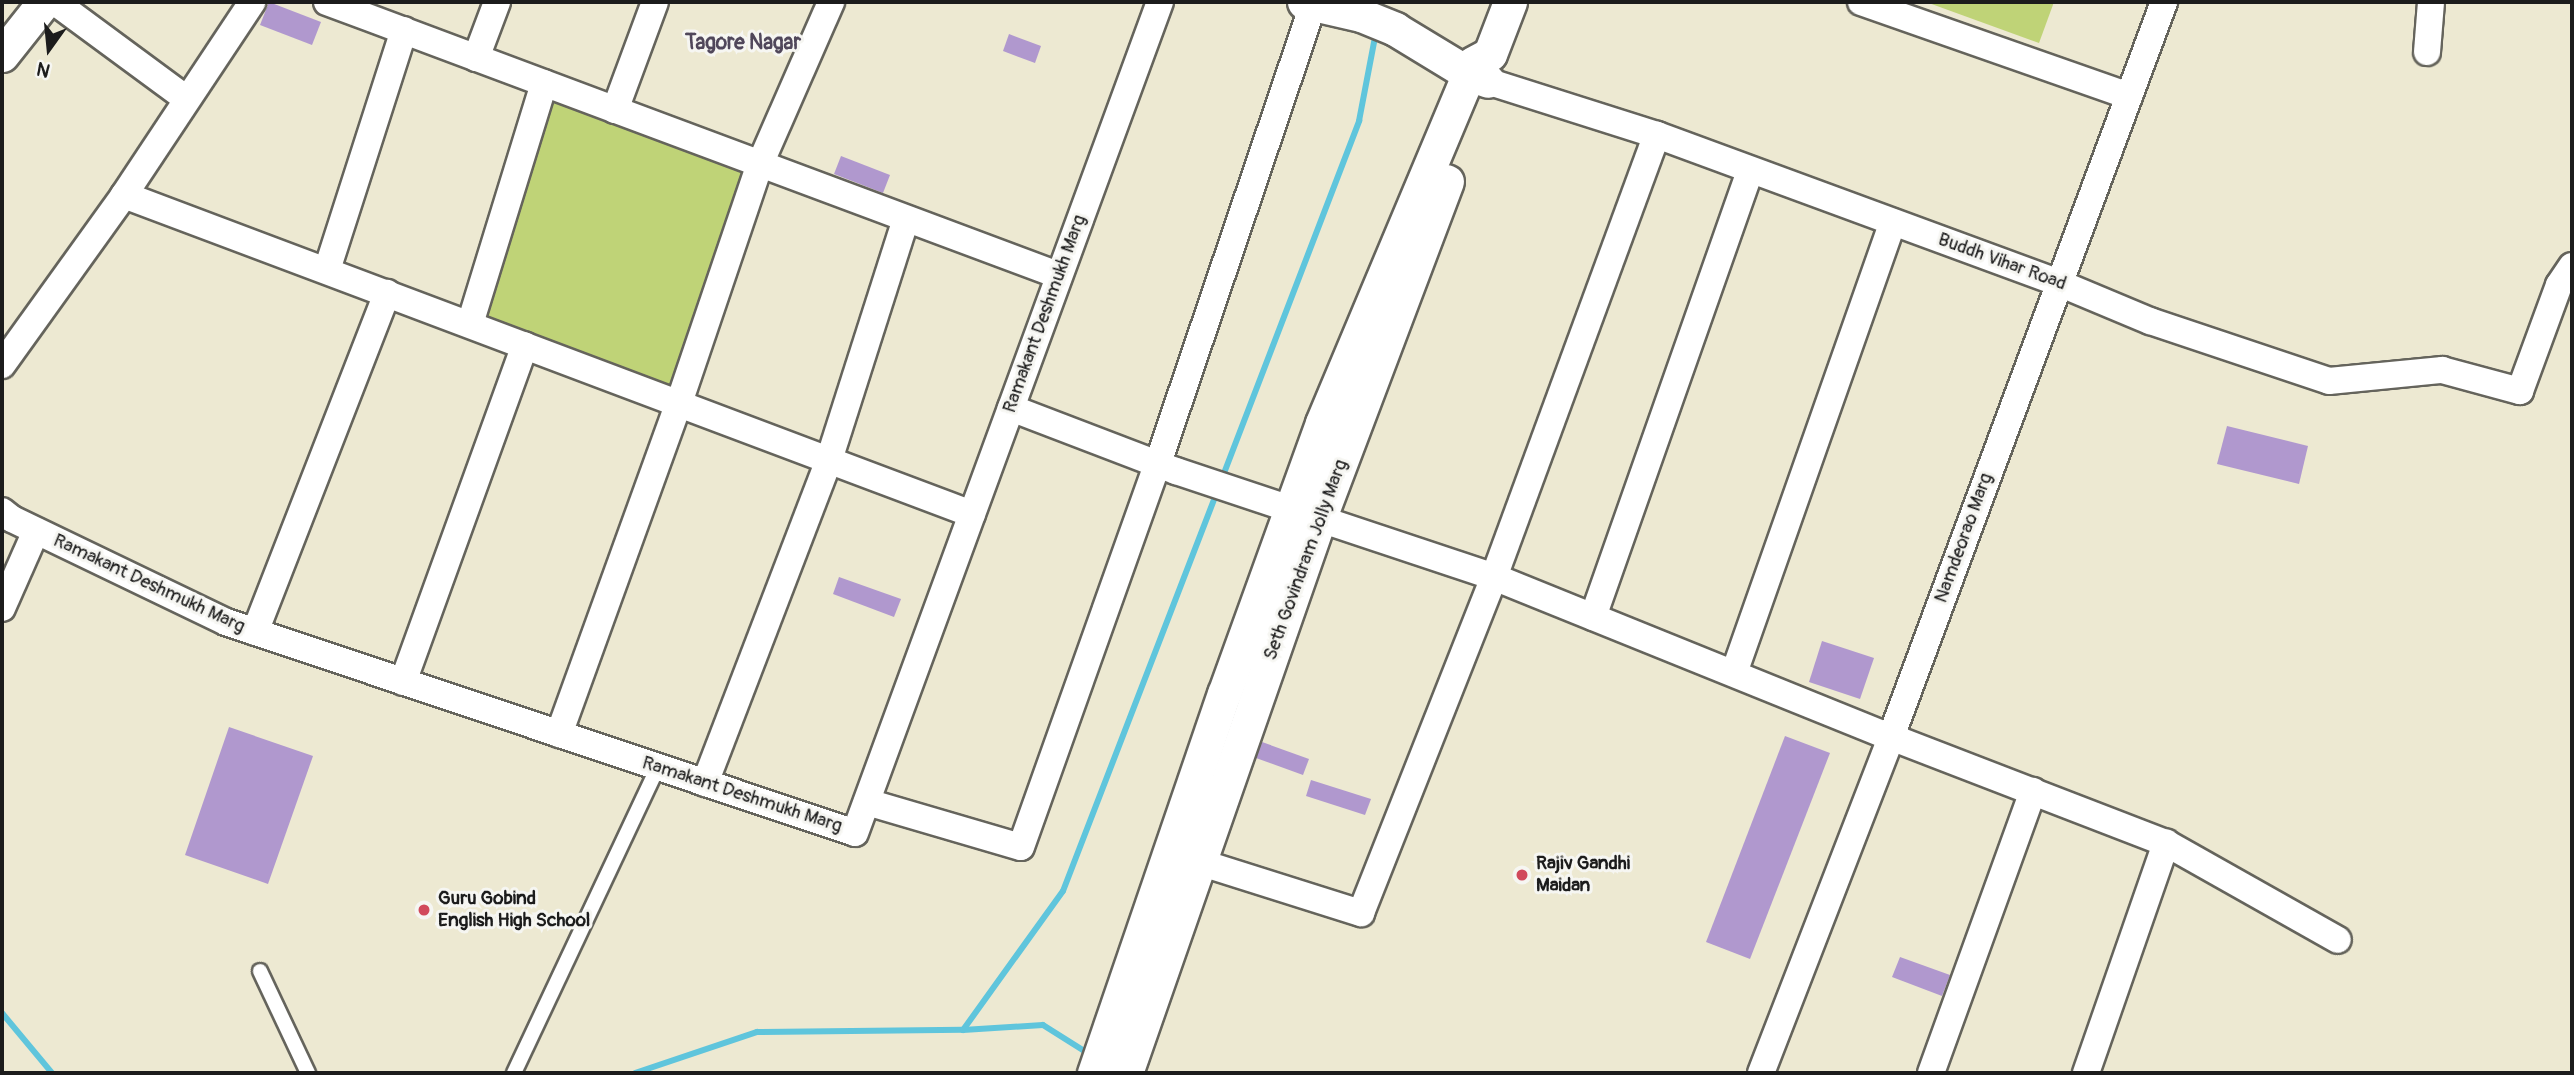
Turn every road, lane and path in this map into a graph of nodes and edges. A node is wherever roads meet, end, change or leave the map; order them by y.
1 (44, 2) edge
2 (55, 2) edge
3 (252, 2) edge
4 (327, 2) edge
5 (497, 2) edge
6 (655, 2) edge
7 (831, 2) edge
8 (1160, 2) edge
9 (1510, 2) edge
10 (1861, 2) edge
11 (2164, 2) edge
12 (2431, 2) edge
13 (1310, 3) edge
14 (404, 30) junction
15 (2427, 52) dead end
16 (2, 55) edge
17 (476, 58) junction
18 (1483, 70) junction
19 (544, 83) junction
20 (2129, 96) junction
21 (186, 98) junction
22 (615, 110) junction
23 (1657, 135) junction
24 (760, 164) junction
25 (1750, 170) junction
26 (124, 195) junction
27 (906, 219) junction
28 (1893, 222) junction
29 (2572, 266) edge
30 (327, 270) junction
31 (1058, 275) junction
32 (2059, 283) junction
33 (387, 293) junction
34 (470, 324) junction
35 (525, 345) junction
36 (2, 365) edge
37 (679, 403) junction
38 (1011, 408) junction
39 (830, 460) junction
40 (1167, 467) junction
41 (2, 511) edge
42 (972, 514) junction
43 (1305, 515) junction
44 (36, 531) junction
45 (1494, 577) junction
46 (2, 608) edge
47 (1593, 617) junction
48 (255, 632) junction
49 (1734, 673) junction
50 (403, 682) junction
51 (559, 734) junction
52 (1891, 737) junction
53 (658, 767) junction
54 (705, 783) junction
55 (2033, 791) junction
56 (867, 802) junction
57 (2166, 843) junction
58 (1199, 862) junction
59 (2338, 940) dead end
60 (260, 971) dead end
61 (1126, 1029) junction
62 (1105, 1072) edge
63 (308, 1073) edge
64 (514, 1073) edge
65 (1761, 1073) edge
66 (1931, 1073) edge
67 (2085, 1073) edge

1 - 16 street
2 - 21 street
3 - 21 street
4 - 14 street
5 - 17 street
6 - 22 street
7 - 24 street
8 - 31 street, Ramakant Deshmukh Marg
9 - 18 street, Seth Govindram Jolly Marg
10 - 20 street
11 - 20 street, Namdeorao Marg
12 - 15 street
13 - 18 street
13 - 40 street
14 - 17 street
14 - 30 street
17 - 19 street
18 - 23 street, Buddh Vihar Road
18 - 43 street, Seth Govindram Jolly Marg
19 - 22 street
19 - 34 street
20 - 32 street, Namdeorao Marg
21 - 26 street
22 - 24 street
23 - 25 street, Buddh Vihar Road
23 - 45 street
24 - 27 street
24 - 37 street
25 - 28 street, Buddh Vihar Road
25 - 47 street
26 - 30 street
26 - 36 street
27 - 31 street
27 - 39 street
28 - 32 street, Buddh Vihar Road
28 - 49 street
29 - 32 street, Buddh Vihar Road
30 - 33 street
31 - 38 street, Ramakant Deshmukh Marg
32 - 52 street, Namdeorao Marg
33 - 34 street
33 - 48 street
34 - 35 street
35 - 37 street
35 - 50 street
37 - 39 street
37 - 51 street
38 - 40 street
38 - 42 street, Ramakant Deshmukh Marg
39 - 42 street
39 - 54 street
40 - 43 street
40 - 56 street
41 - 44 street, Ramakant Deshmukh Marg
42 - 56 street, Ramakant Deshmukh Marg
43 - 45 street
43 - 58 street, Seth Govindram Jolly Marg
43 - 61 street
44 - 46 street
44 - 48 street, Ramakant Deshmukh Marg
45 - 47 street
45 - 58 street
47 - 49 street
48 - 50 street, Ramakant Deshmukh Marg
49 - 52 street
50 - 51 street, Ramakant Deshmukh Marg
51 - 53 street, Ramakant Deshmukh Marg
52 - 55 street
52 - 65 street, Namdeorao Marg
53 - 54 street, Ramakant Deshmukh Marg
53 - 64 lane
54 - 56 street, Ramakant Deshmukh Marg
55 - 57 street
55 - 66 street
57 - 59 street
57 - 67 street
58 - 61 street, Seth Govindram Jolly Marg
60 - 63 lane
61 - 62 street, Seth Govindram Jolly Marg

